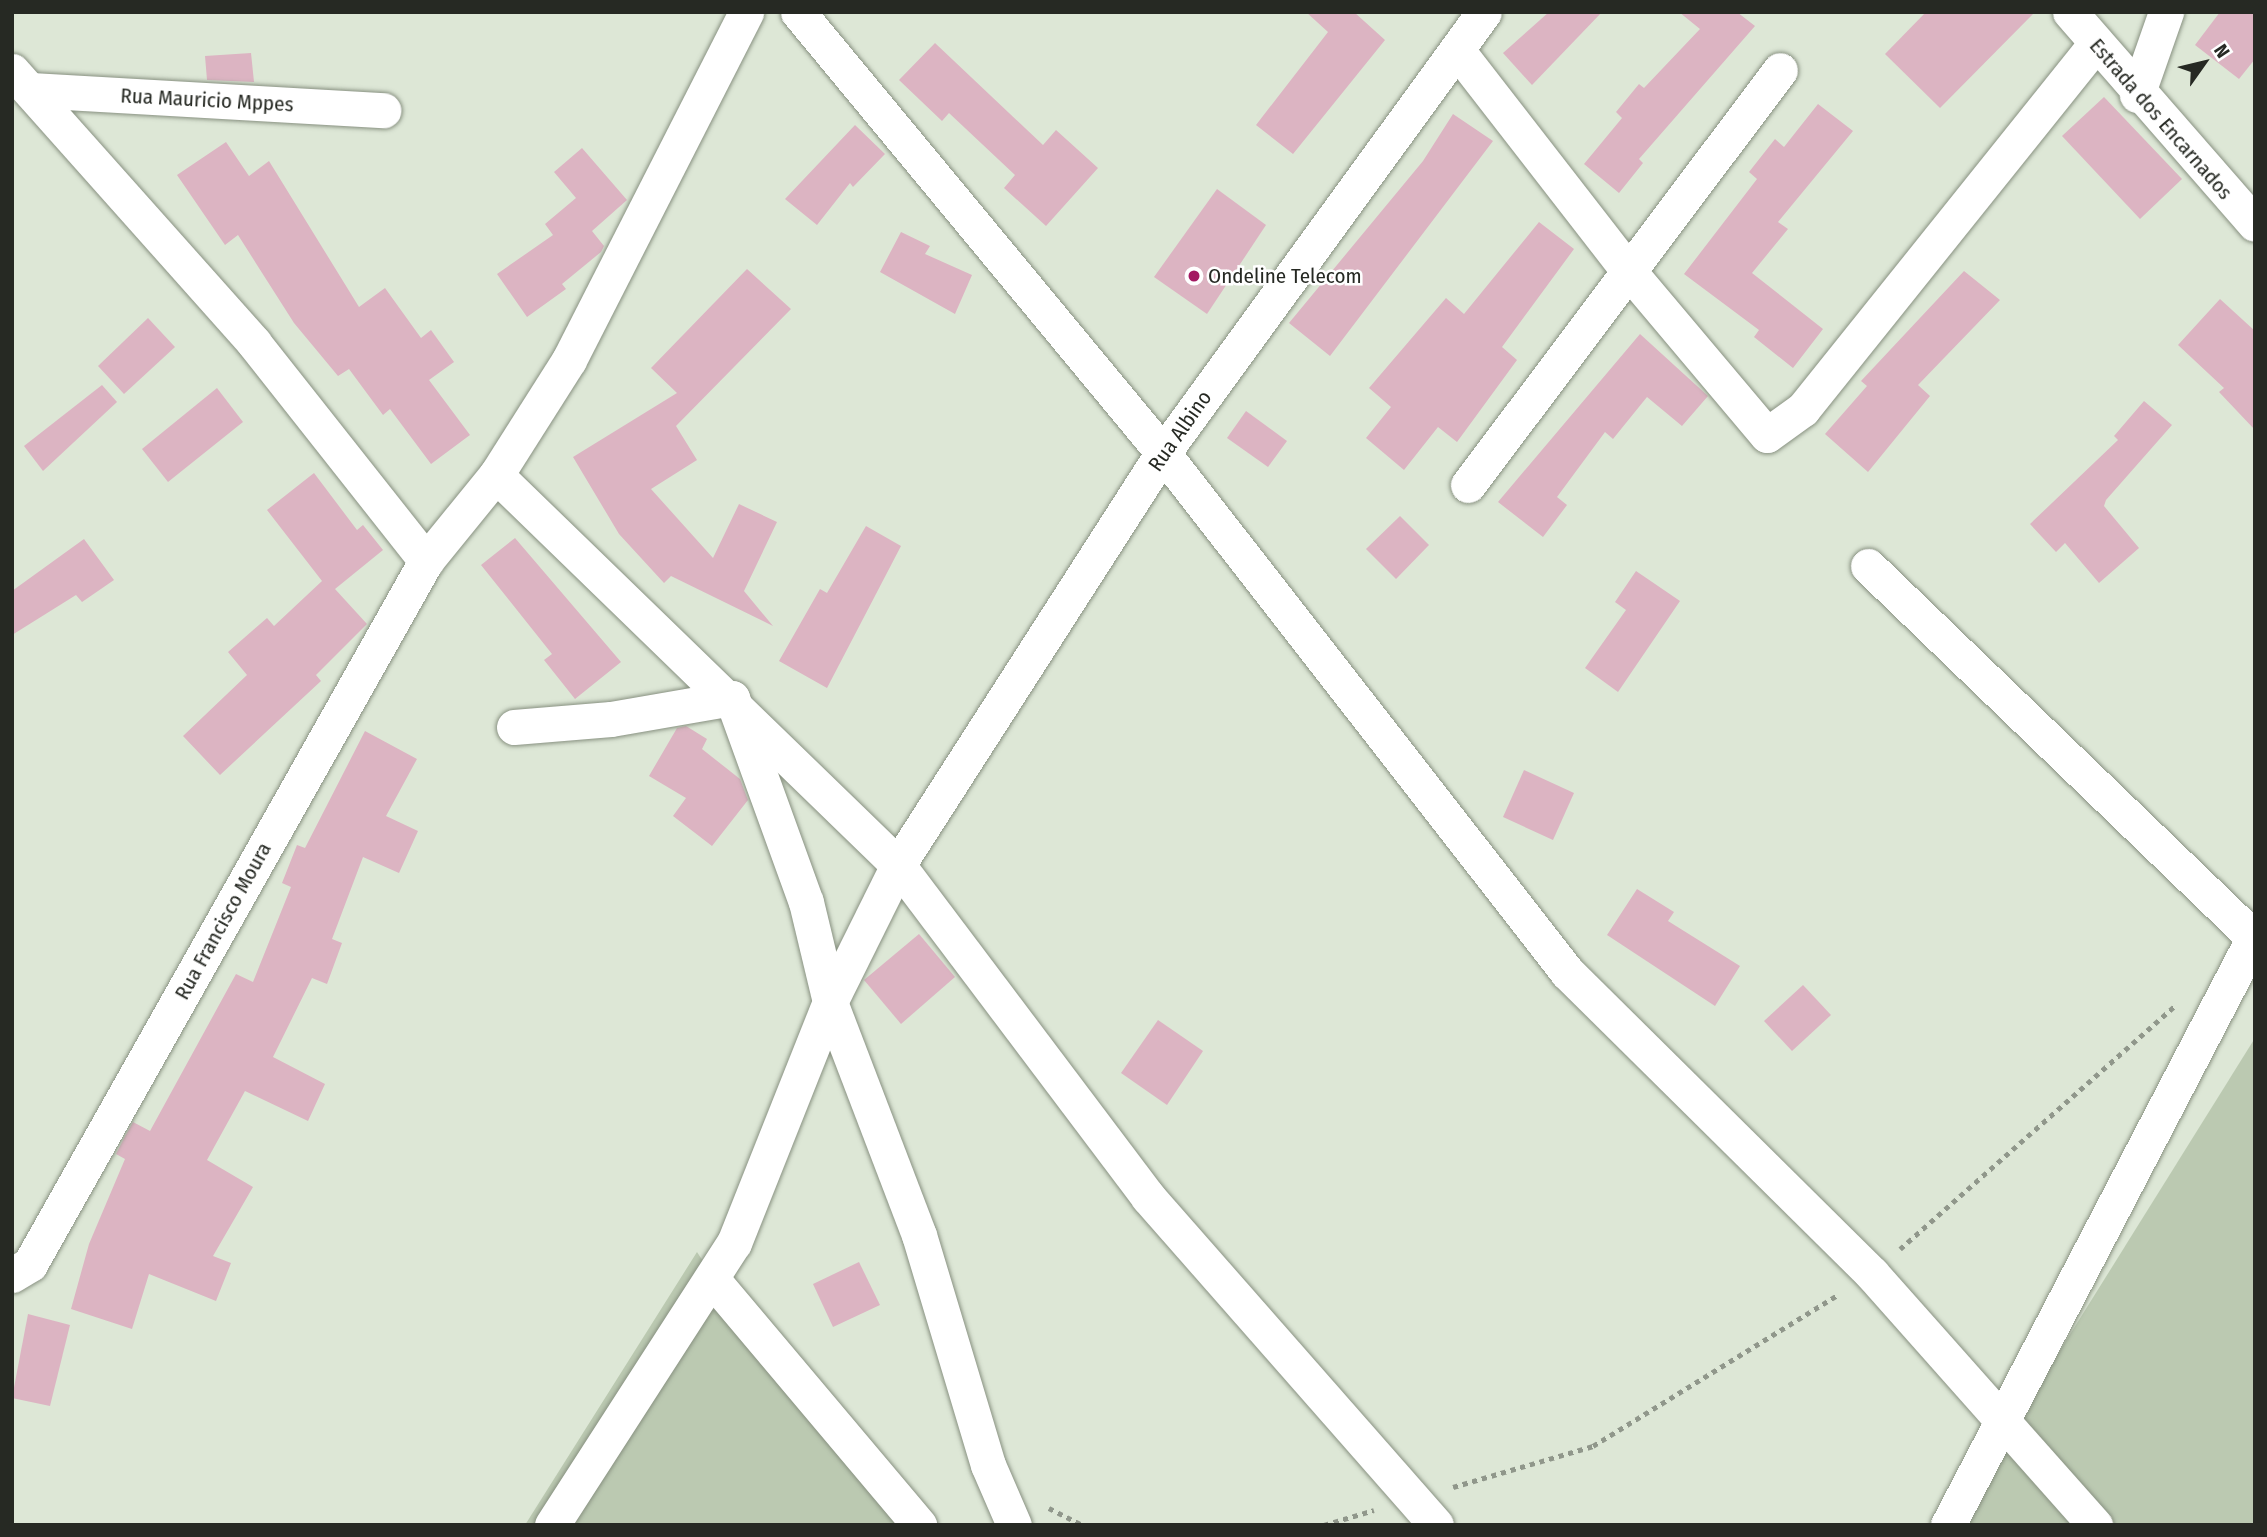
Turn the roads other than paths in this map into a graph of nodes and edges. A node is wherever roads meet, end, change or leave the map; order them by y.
1 (746, 12) edge
2 (798, 12) edge
3 (1484, 12) edge
4 (2070, 12) edge
5 (2166, 12) edge
6 (2095, 44) junction
7 (1457, 50) junction
8 (1780, 70) dead end
9 (22, 80) edge
10 (2137, 95) junction
11 (383, 110) dead end
12 (2255, 224) edge
13 (1627, 269) junction
14 (1163, 453) junction
15 (496, 475) junction
16 (1468, 485) dead end
17 (426, 561) junction
18 (1868, 566) dead end
19 (732, 698) junction
20 (514, 727) dead end
21 (898, 865) junction
22 (2254, 937) edge
23 (830, 1002) junction
24 (12, 1275) edge
25 (712, 1279) junction
26 (2003, 1425) junction
27 (552, 1525) edge
28 (919, 1525) edge
29 (1014, 1525) edge
30 (1436, 1525) edge
31 (1948, 1525) edge
32 (2095, 1525) edge

1 - 15 street, Rua Francisco Moura
2 - 14 street
3 - 7 street, Rua Albino
4 - 6 street, Estrada dos Encarnados
5 - 10 street
6 - 10 street, Estrada dos Encarnados
6 - 13 street
7 - 13 street
7 - 14 street, Rua Albino
8 - 13 street
9 - 11 street, Rua Mauricio Mppes
9 - 17 street
10 - 12 street, Estrada dos Encarnados
13 - 16 street
14 - 21 street, Rua Albino
14 - 26 street
15 - 17 street, Rua Francisco Moura
15 - 19 street
17 - 24 street, Rua Francisco Moura
18 - 22 street
19 - 20 street
19 - 21 street
19 - 23 street
21 - 23 street, Rua Albino
21 - 30 street
22 - 26 street
23 - 25 street, Rua Albino
23 - 29 street
25 - 27 street, Rua Albino
25 - 28 street
26 - 31 street
26 - 32 street

